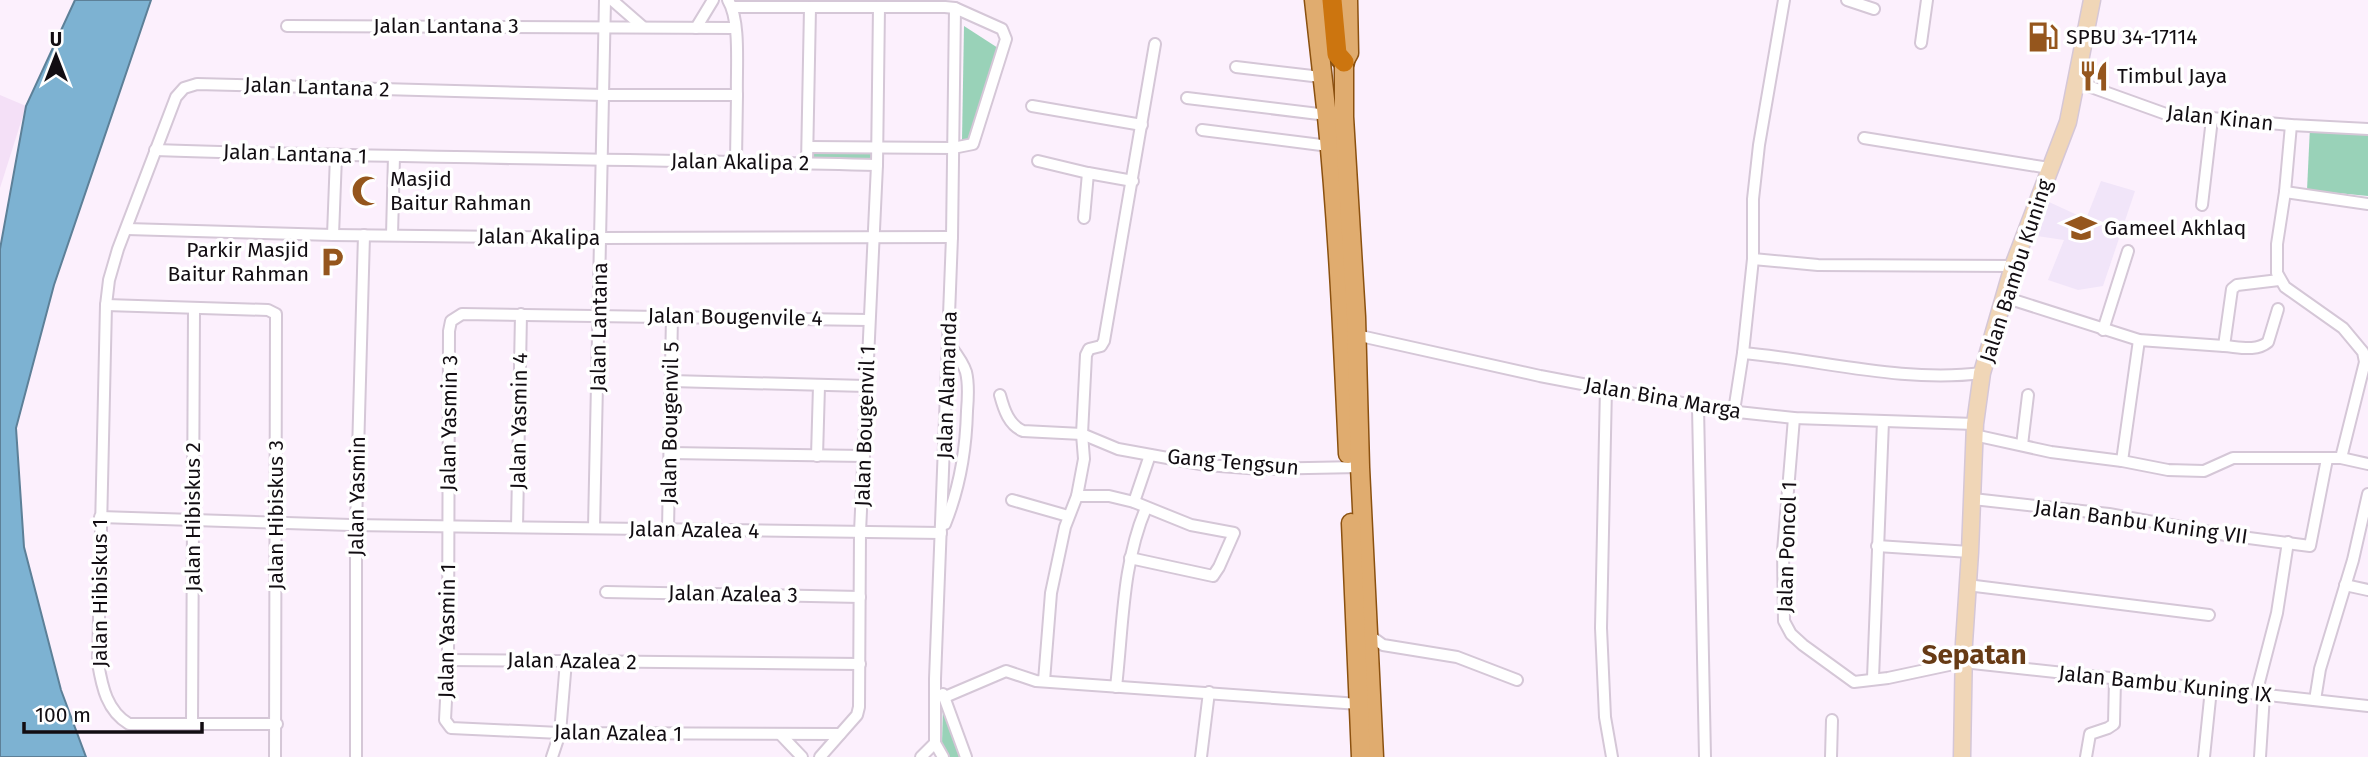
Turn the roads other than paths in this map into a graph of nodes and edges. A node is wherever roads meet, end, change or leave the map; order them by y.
1 (605, 0) edge
2 (612, 0) edge
3 (713, 0) edge
4 (1314, 0) edge
5 (1332, 0) edge
6 (1348, 0) edge
7 (1784, 0) edge
8 (1847, 0) edge
9 (1927, 0) edge
10 (2092, 0) edge
11 (730, 3) edge
12 (810, 8) junction
13 (879, 8) junction
14 (955, 8) junction
15 (1874, 9) dead end
16 (287, 26) dead end
17 (605, 27) junction
18 (643, 27) junction
19 (695, 28) junction
20 (735, 28) junction
21 (1921, 43) dead end
22 (1155, 44) dead end
23 (1343, 62) junction
24 (1236, 67) dead end
25 (1321, 77) junction
26 (2077, 82) junction
27 (604, 95) junction
28 (737, 95) junction
29 (1187, 98) dead end
30 (1032, 106) dead end
31 (1335, 116) junction
32 (2211, 119) junction
33 (1142, 125) junction
34 (2291, 125) junction
35 (2368, 129) edge
36 (1202, 130) dead end
37 (1864, 138) dead end
38 (1329, 146) junction
39 (808, 147) junction
40 (876, 148) junction
41 (953, 148) junction
42 (155, 149) junction
43 (336, 156) junction
44 (394, 156) junction
45 (602, 160) junction
46 (736, 160) junction
47 (1038, 160) dead end
48 (807, 163) junction
49 (877, 164) junction
50 (2049, 168) junction
51 (1088, 173) junction
52 (1133, 180) junction
53 (2286, 192) junction
54 (2368, 204) edge
55 (2202, 205) dead end
56 (1084, 218) dead end
57 (127, 229) junction
58 (333, 235) junction
59 (364, 235) junction
60 (392, 235) junction
61 (872, 237) junction
62 (953, 237) junction
63 (601, 238) junction
64 (2128, 251) dead end
65 (1753, 258) junction
66 (2013, 266) junction
67 (2279, 280) junction
68 (2004, 297) junction
69 (106, 305) junction
70 (194, 309) junction
71 (2278, 309) dead end
72 (521, 314) junction
73 (600, 315) junction
74 (672, 316) junction
75 (869, 320) junction
76 (452, 321) joint
77 (2104, 330) junction
78 (1350, 335) junction
79 (2139, 340) junction
80 (949, 344) junction
81 (2224, 346) junction
82 (1743, 352) junction
83 (1982, 373) junction
84 (671, 381) junction
85 (819, 386) junction
86 (866, 386) junction
87 (1606, 387) junction
88 (1000, 395) dead end
89 (2028, 395) dead end
90 (1698, 407) junction
91 (1734, 411) junction
92 (1794, 418) junction
93 (1883, 421) junction
94 (1974, 429) junction
95 (1082, 433) junction
96 (2022, 445) junction
97 (670, 453) junction
98 (1150, 455) junction
99 (817, 456) junction
100 (864, 456) junction
101 (2341, 458) junction
102 (2327, 459) junction
103 (2122, 461) junction
104 (2368, 464) edge
105 (1354, 468) junction
106 (2368, 494) edge
107 (1077, 496) junction
108 (1973, 499) junction
109 (1012, 500) dead end
110 (1134, 502) junction
111 (1146, 508) junction
112 (1068, 516) junction
113 (100, 517) junction
114 (194, 520) junction
115 (275, 522) junction
116 (356, 525) junction
117 (447, 526) junction
118 (517, 527) junction
119 (594, 528) junction
120 (668, 530) junction
121 (860, 532) junction
122 (941, 533) junction
123 (2288, 542) junction
124 (1877, 546) junction
125 (1970, 552) junction
126 (1130, 558) junction
127 (1967, 585) junction
128 (2345, 585) junction
129 (2368, 590) edge
130 (606, 592) dead end
131 (860, 597) junction
132 (2208, 615) dead end
133 (1369, 635) junction
134 (448, 660) junction
135 (566, 661) junction
136 (1963, 662) junction
137 (860, 664) junction
138 (1873, 678) junction
139 (935, 679) junction
140 (2115, 679) junction
141 (1517, 680) dead end
142 (1044, 681) junction
143 (1858, 682) joint
144 (1116, 687) junction
145 (2211, 689) junction
146 (1209, 692) junction
147 (2260, 694) junction
148 (945, 697) junction
149 (2315, 700) junction
150 (1359, 704) junction
151 (2368, 706) edge
152 (1832, 720) dead end
153 (192, 724) junction
154 (277, 724) junction
155 (456, 730) joint
156 (559, 733) junction
157 (840, 734) junction
158 (781, 735) junction
159 (935, 743) junction
160 (275, 757) edge
161 (356, 757) edge
162 (552, 757) edge
163 (802, 757) edge
164 (820, 757) edge
165 (921, 757) edge
166 (943, 757) edge
167 (966, 757) edge
168 (1201, 757) edge
169 (1361, 757) edge
170 (1374, 757) edge
171 (1387, 757) edge
172 (1612, 757) edge
173 (1705, 757) edge
174 (1831, 757) edge
175 (1962, 757) edge
176 (2086, 757) edge
177 (2204, 757) edge
178 (2260, 757) edge

1 - 17 street, Jalan Lantana
2 - 18 street
3 - 19 street
4 - 25 main road
5 - 23 highway
6 - 23 main road
7 - 65 street
8 - 15 street
9 - 21 street
10 - 26 street, Jalan Bambu Kuning
11 - 12 street
11 - 20 street
12 - 13 street
12 - 39 street
13 - 14 street
13 - 40 street, Jalan Bougenvil 1
14 - 41 street, Jalan Alamanda
14 - 41 street
16 - 17 street, Jalan Lantana 3
17 - 18 street, Jalan Lantana 3
17 - 27 street, Jalan Lantana
18 - 19 street, Jalan Lantana 3
19 - 20 street, Jalan Lantana 3
20 - 28 street
22 - 33 street
23 - 31 main road
24 - 25 street
25 - 31 main road
26 - 32 street, Jalan Kinan
26 - 50 street, Jalan Bambu Kuning
27 - 28 street, Jalan Lantana 2
27 - 42 street, Jalan Lantana 2
27 - 45 street, Jalan Lantana
28 - 46 street
29 - 31 street
30 - 33 street
31 - 38 main road
31 - 78 main road
32 - 34 street, Jalan Kinan
32 - 55 street
33 - 52 street
34 - 35 street, Jalan Kinan
34 - 53 street
36 - 38 street
37 - 50 street
38 - 78 main road
39 - 40 street
39 - 48 street
40 - 41 street
40 - 49 street, Jalan Bougenvil 1
41 - 62 street, Jalan Alamanda
42 - 43 street, Jalan Lantana 1
42 - 57 street, Jalan Lantana 2
43 - 44 street, Jalan Lantana 1
43 - 58 street
44 - 45 street, Jalan Lantana 1
44 - 60 street
45 - 46 street, Jalan Akalipa 2
45 - 63 street, Jalan Lantana
46 - 48 street, Jalan Akalipa 2
47 - 51 street
48 - 49 street, Jalan Akalipa 2
49 - 61 street, Jalan Bougenvil 1
50 - 66 street, Jalan Bambu Kuning
51 - 52 street
51 - 56 street
52 - 95 street
53 - 54 street
53 - 67 street
57 - 58 street, Jalan Akalipa
57 - 69 street, Jalan Hibiskus 1
58 - 59 street, Jalan Akalipa
59 - 60 street, Jalan Akalipa
59 - 116 street, Jalan Yasmin
60 - 63 street, Jalan Akalipa
61 - 62 street, Jalan Akalipa
61 - 63 street, Jalan Akalipa
61 - 75 street, Jalan Bougenvil 1
62 - 80 street, Jalan Alamanda
63 - 73 street, Jalan Lantana
64 - 77 street
65 - 66 street
65 - 82 street
66 - 68 street, Jalan Bambu Kuning
67 - 81 street
67 - 101 street
68 - 77 street
68 - 83 street, Jalan Bambu Kuning
69 - 70 street
69 - 113 street, Jalan Hibiskus 1
70 - 114 street, Jalan Hibiskus 2
70 - 115 street, Jalan Hibiskus 3
71 - 81 street
72 - 73 street, Jalan Bougenvile 4
72 - 76 street, Jalan Bougenvile 4
72 - 118 street, Jalan Yasmin 4
73 - 74 street, Jalan Bougenvile 4
73 - 119 street, Jalan Lantana
74 - 75 street, Jalan Bougenvile 4
74 - 84 street, Jalan Bougenvil 5
75 - 86 street, Jalan Bougenvil 1
76 - 117 street, Jalan Yasmin 3
77 - 79 street
78 - 87 street, Jalan Bina Marga
78 - 105 main road
79 - 81 street
79 - 103 street
80 - 122 street, Jalan Alamanda
80 - 122 street
82 - 83 street
82 - 91 street
83 - 94 street, Jalan Bambu Kuning
84 - 85 street
84 - 97 street, Jalan Bougenvil 5
85 - 86 street
85 - 99 street
86 - 100 street, Jalan Bougenvil 1
87 - 90 street, Jalan Bina Marga
87 - 172 street
88 - 95 street
89 - 96 street
90 - 91 street, Jalan Bina Marga
90 - 173 street
91 - 92 street, Jalan Bina Marga
92 - 93 street, Jalan Bina Marga
92 - 143 street, Jalan Poncol 1
93 - 94 street, Jalan Bina Marga
93 - 124 street
94 - 96 street, Jalan Bina Marga
94 - 108 street, Jalan Bambu Kuning
95 - 98 street, Gang Tengsun
95 - 107 street
96 - 103 street, Jalan Bina Marga
97 - 99 street
97 - 120 street, Jalan Bougenvil 5
98 - 105 street, Gang Tengsun
98 - 110 street
99 - 100 street
100 - 121 street, Jalan Bougenvil 1
101 - 102 street, Jalan Bina Marga
101 - 104 street, Jalan Bina Marga
102 - 103 street, Jalan Bina Marga
102 - 123 street, Jalan Banbu Kuning VII
105 - 133 main road
105 - 150 main road
106 - 128 street
107 - 110 street
107 - 112 street
108 - 123 street, Jalan Banbu Kuning VII
108 - 125 street, Jalan Bambu Kuning
109 - 112 street
110 - 111 street
111 - 126 street
111 - 126 street
112 - 142 street
113 - 114 street, Jalan Azalea 4
113 - 153 street, Jalan Hibiskus 1
114 - 115 street, Jalan Azalea 4
114 - 153 street, Jalan Hibiskus 2
115 - 116 street, Jalan Azalea 4
115 - 154 street, Jalan Hibiskus 3
116 - 117 street, Jalan Azalea 4
116 - 161 street, Jalan Yasmin
117 - 118 street, Jalan Azalea 4
117 - 134 street, Jalan Yasmin 1
118 - 119 street, Jalan Azalea 4
119 - 120 street, Jalan Azalea 4
120 - 121 street, Jalan Azalea 4
121 - 122 street, Jalan Azalea 4
121 - 131 street
122 - 139 street, Jalan Alamanda
123 - 147 street
124 - 125 street
124 - 138 street
125 - 127 street, Jalan Bambu Kuning
126 - 144 street
127 - 132 street
127 - 136 street, Jalan Bambu Kuning
128 - 129 street
128 - 149 street
130 - 131 street, Jalan Azalea 3
131 - 137 street
133 - 141 street
133 - 170 main road
134 - 135 street, Jalan Azalea 2
134 - 155 street, Jalan Yasmin 1
135 - 137 street, Jalan Azalea 2
135 - 156 street
136 - 138 street, Jalan Bambu Kuning IX
136 - 140 street, Jalan Bambu Kuning IX
136 - 175 street, Jalan Bambu Kuning
137 - 157 street
138 - 143 street, Jalan Bambu Kuning IX
139 - 148 street
139 - 159 street, Jalan Alamanda
140 - 145 street, Jalan Bambu Kuning IX
140 - 176 street
142 - 144 street
142 - 148 street
144 - 146 street
145 - 147 street, Jalan Bambu Kuning IX
145 - 177 street
146 - 150 street
146 - 168 street
147 - 149 street, Jalan Bambu Kuning IX
147 - 178 street
148 - 167 street
149 - 151 street, Jalan Bambu Kuning IX
150 - 169 main road
152 - 174 street
153 - 154 street, Jalan Hibiskus 1
154 - 160 street, Jalan Hibiskus 3
155 - 156 street, Jalan Azalea 1
156 - 158 street, Jalan Azalea 1
156 - 162 street
157 - 158 street, Jalan Azalea 1
157 - 164 street
158 - 163 street
159 - 165 street
159 - 166 street
170 - 171 street

